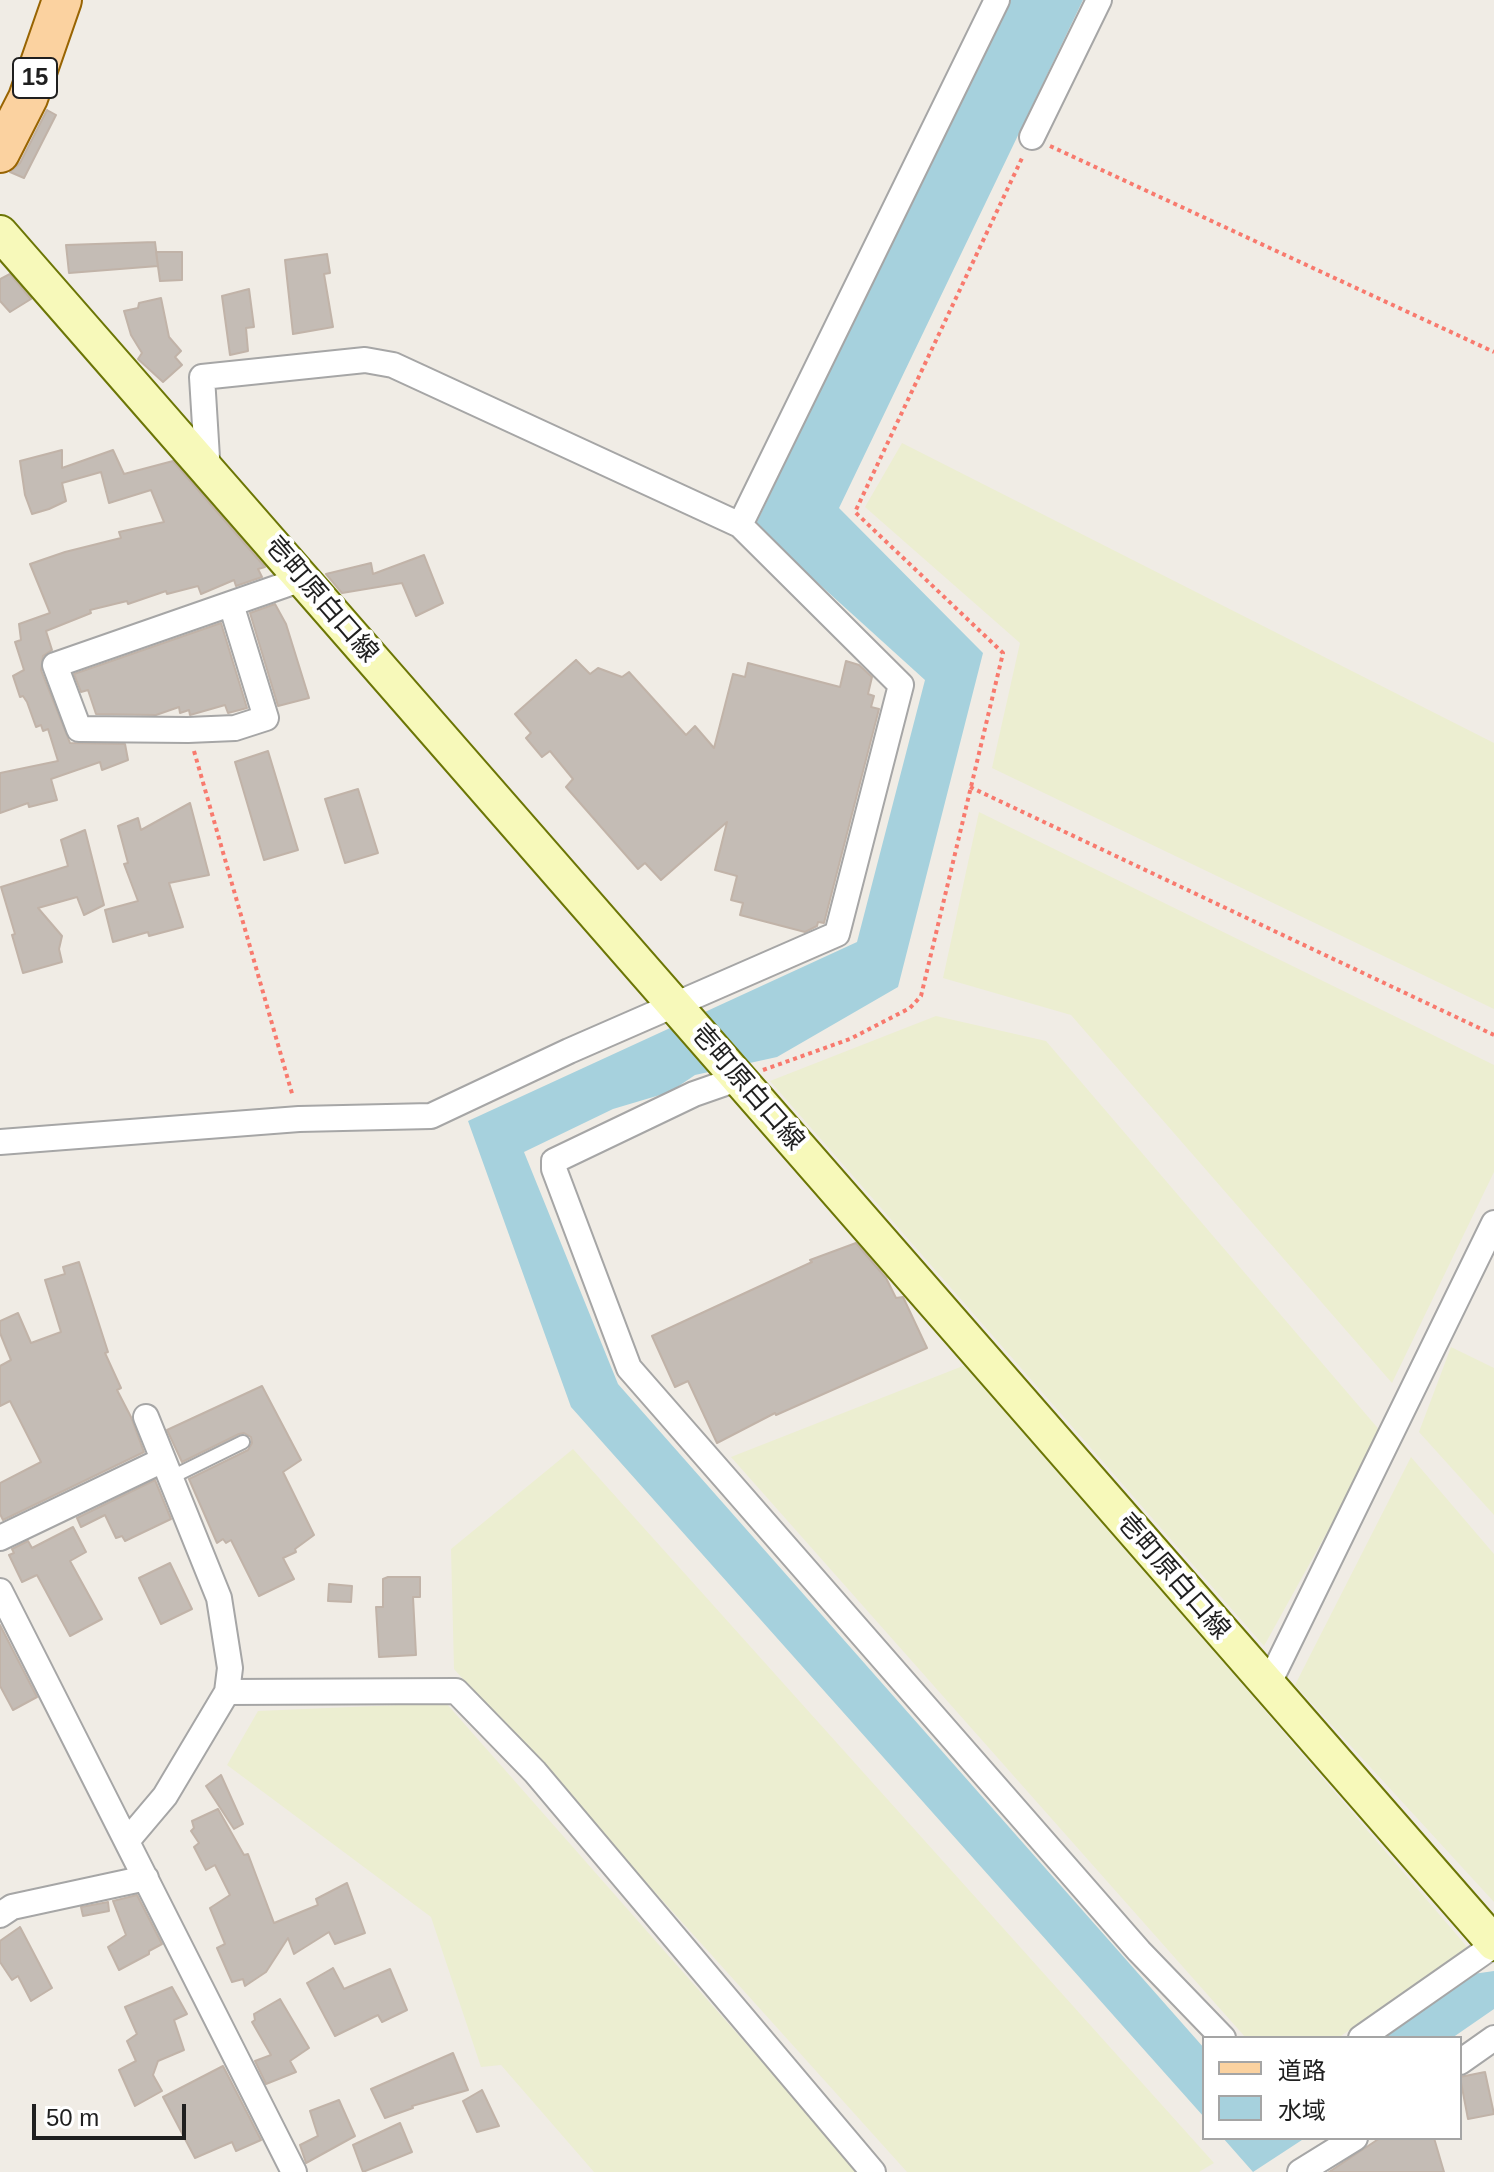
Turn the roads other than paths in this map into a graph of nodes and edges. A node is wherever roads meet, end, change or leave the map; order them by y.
1 (62, 0) edge
2 (997, 0) edge
3 (1099, 0) edge
4 (1032, 137) road end
5 (0, 153) edge
6 (0, 233) edge
7 (208, 474) junction
8 (740, 525) junction
9 (302, 579) junction
10 (231, 604) junction
11 (679, 1011) junction
12 (733, 1073) junction
13 (0, 1142) edge
14 (1494, 1223) edge
15 (146, 1417) dead end
16 (243, 1442) dead end
17 (166, 1469) junction
18 (0, 1538) edge
19 (0, 1591) edge
20 (1268, 1685) junction
21 (227, 1692) junction
22 (127, 1841) junction
23 (146, 1878) junction
24 (0, 1915) edge
25 (1494, 1944) edge
26 (1221, 2036) edge
27 (1364, 2036) edge
28 (1494, 2038) edge
29 (1462, 2061) edge
30 (1352, 2140) edge
31 (294, 2172) edge
32 (873, 2172) edge
33 (1300, 2172) edge

1 - 5 main road, 15
2 - 8 street
3 - 4 street
6 - 7 main road, 壱町原白口線
7 - 8 street
7 - 9 main road, 壱町原白口線
8 - 11 street
9 - 10 street
9 - 11 main road, 壱町原白口線
10 - 10 street
11 - 12 main road, 壱町原白口線
11 - 13 street
12 - 20 main road, 壱町原白口線
12 - 26 street
14 - 20 street
15 - 17 street
16 - 17 lane
17 - 18 street
17 - 21 street
19 - 22 street
20 - 25 main road, 壱町原白口線
21 - 22 street
21 - 32 street
22 - 23 street
23 - 24 street
23 - 31 street
25 - 27 street
28 - 29 street
30 - 33 street

